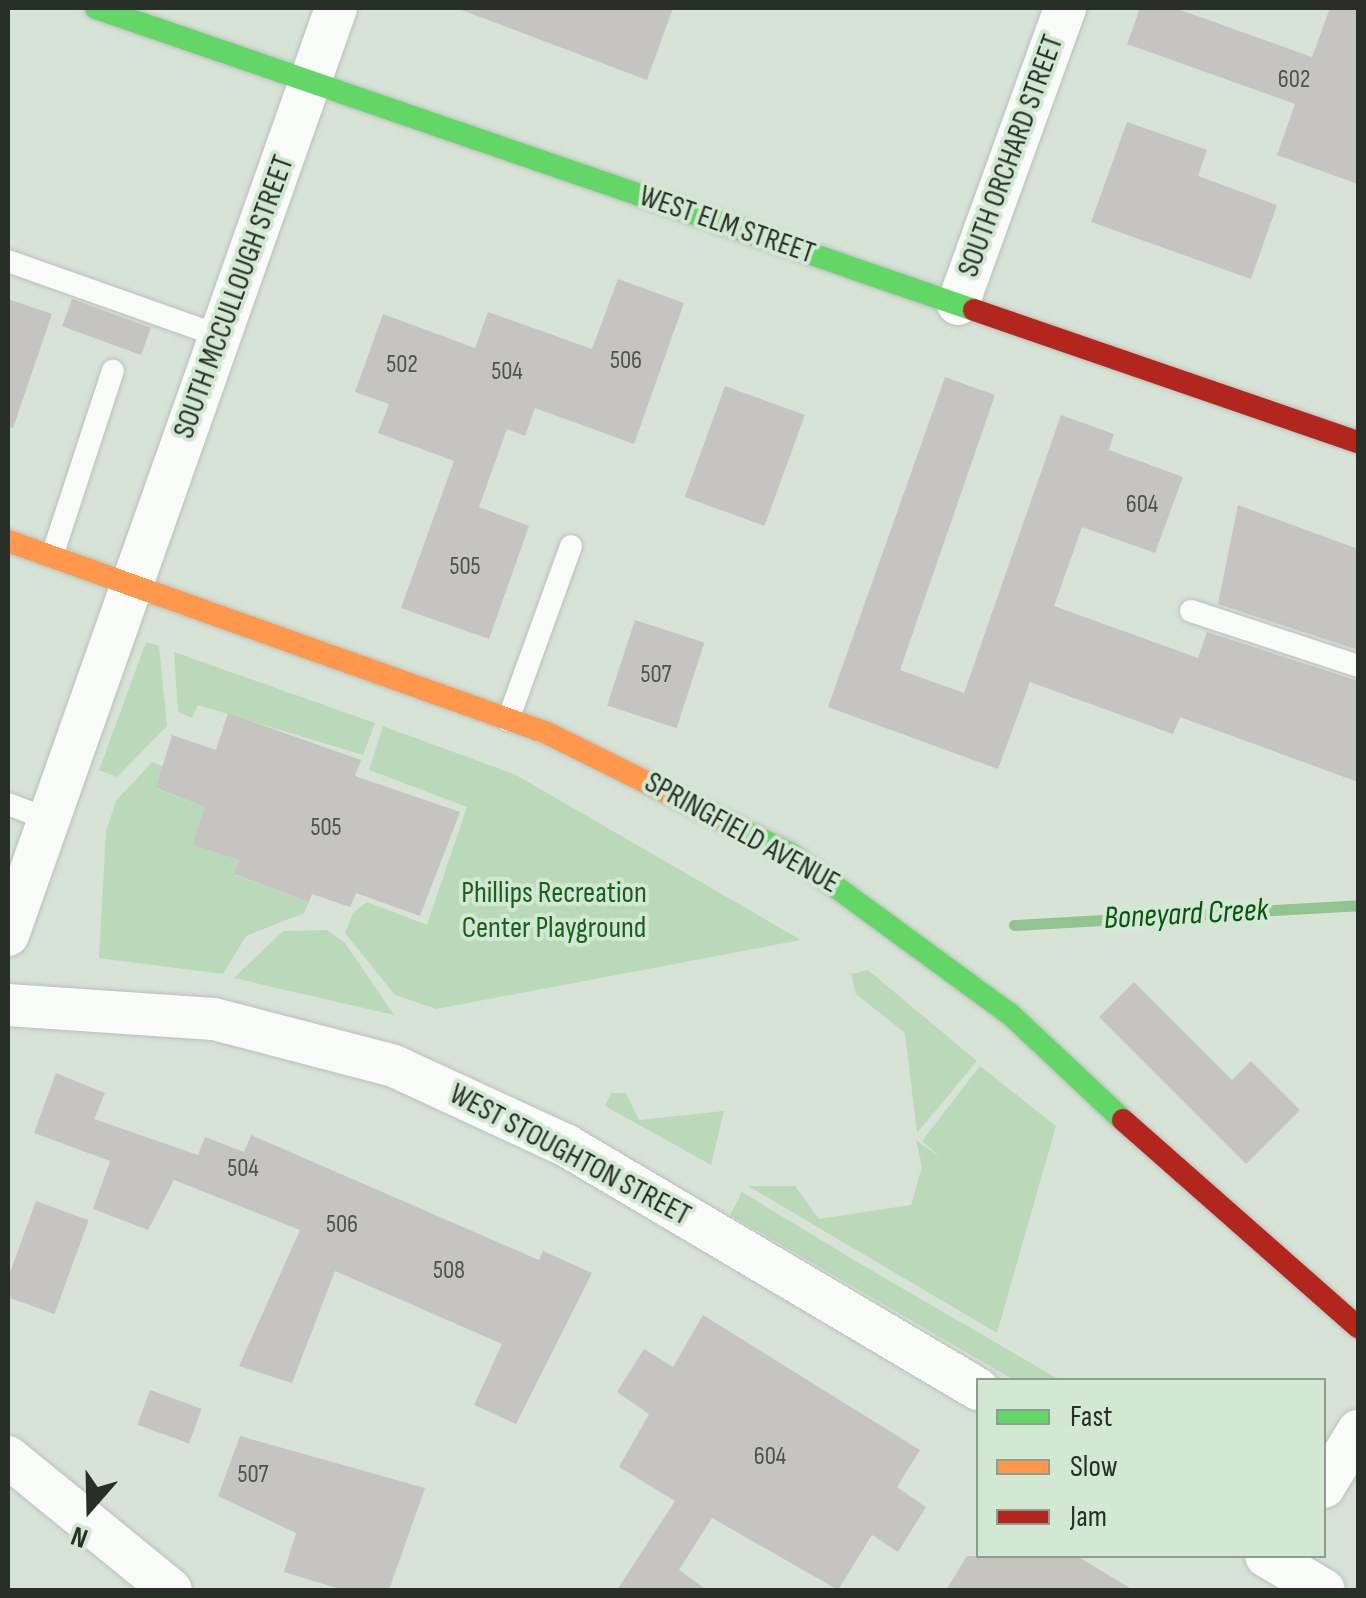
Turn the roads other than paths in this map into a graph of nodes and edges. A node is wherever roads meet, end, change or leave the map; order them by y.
1 (96, 8) edge
2 (336, 8) edge
3 (1065, 8) edge
4 (310, 82) junction
5 (8, 261) edge
6 (958, 304) junction
7 (220, 336) junction
8 (113, 372) dead end
9 (1358, 442) edge
10 (8, 541) edge
11 (572, 546) dead end
12 (52, 556) junction
13 (132, 586) junction
14 (1191, 610) dead end
15 (1358, 666) edge
16 (508, 720) junction
17 (8, 804) edge
18 (47, 820) junction
19 (8, 936) edge
20 (8, 1005) edge
21 (1358, 1327) edge
22 (976, 1387) edge
23 (1358, 1431) edge
24 (8, 1458) edge
25 (1326, 1484) edge
26 (1270, 1566) edge
27 (171, 1590) edge
28 (1324, 1590) edge

1 - 4 street, WEST ELM STREET
2 - 4 street, SOUTH MCCULLOUGH STREET
3 - 6 street, SOUTH ORCHARD STREET
4 - 6 street, WEST ELM STREET
4 - 7 street, SOUTH MCCULLOUGH STREET
5 - 7 lane
6 - 9 street, WEST ELM STREET
7 - 13 street, SOUTH MCCULLOUGH STREET
8 - 12 lane
10 - 12 street, SPRINGFIELD AVENUE
11 - 16 lane
12 - 13 street, SPRINGFIELD AVENUE
13 - 16 street, SPRINGFIELD AVENUE
13 - 18 street, SOUTH MCCULLOUGH STREET
14 - 15 lane
16 - 21 street, SPRINGFIELD AVENUE
17 - 18 lane
18 - 19 street, SOUTH MCCULLOUGH STREET
20 - 22 street, WEST STOUGHTON STREET
23 - 25 street
24 - 27 street
26 - 28 street

